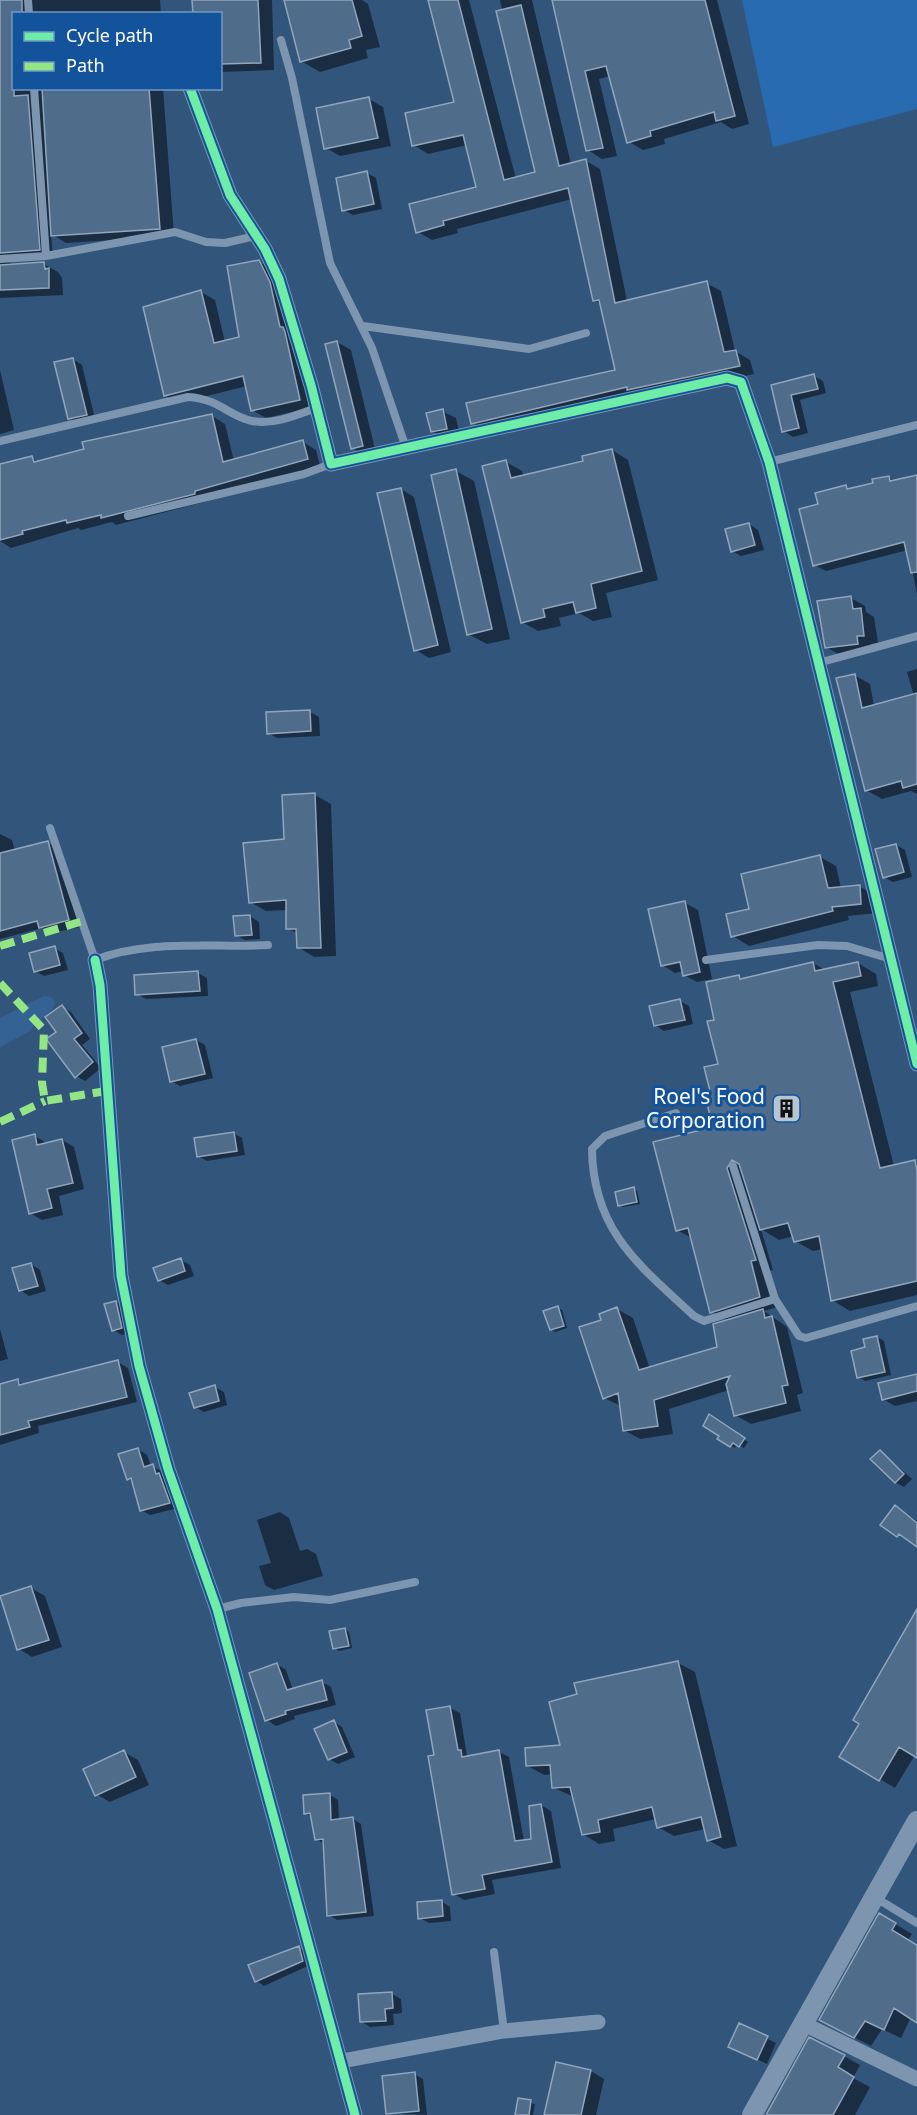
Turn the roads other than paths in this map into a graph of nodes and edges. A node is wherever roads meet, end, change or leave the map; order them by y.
1 (281, 40) dead end
2 (34, 90) edge
3 (191, 90) edge
4 (256, 237) junction
5 (46, 256) junction
6 (0, 259) edge
7 (363, 326) junction
8 (586, 333) dead end
9 (316, 408) junction
10 (917, 425) edge
11 (0, 441) edge
12 (406, 448) junction
13 (769, 462) junction
14 (331, 464) junction
15 (128, 516) dead end
16 (917, 636) edge
17 (818, 663) junction
18 (50, 828) dead end
19 (268, 945) dead end
20 (95, 960) junction
21 (706, 960) dead end
22 (893, 960) junction
23 (917, 1064) edge
24 (676, 1113) dead end
25 (733, 1166) dead end
26 (776, 1299) junction
27 (917, 1306) edge
28 (415, 1582) dead end
29 (217, 1609) junction
30 (917, 1821) edge
31 (876, 1898) junction
32 (917, 1923) edge
33 (494, 1952) dead end
34 (598, 2022) dead end
35 (802, 2023) junction
36 (504, 2031) junction
37 (342, 2061) junction
38 (917, 2079) edge
39 (355, 2115) edge
40 (752, 2115) edge

1 - 7 lane
2 - 5 lane
3 - 4 street
4 - 5 lane
4 - 9 street
5 - 6 lane
7 - 8 lane
7 - 12 lane
9 - 11 lane
9 - 14 street
10 - 13 lane
12 - 13 street
12 - 14 street
13 - 17 street
14 - 15 lane
16 - 17 lane
17 - 22 street
18 - 20 lane
19 - 20 lane
20 - 29 street
21 - 22 lane
22 - 23 street
24 - 26 lane
25 - 26 lane
26 - 27 lane
28 - 29 lane
29 - 37 street
30 - 31 street
31 - 32 lane
31 - 35 street
33 - 36 lane
34 - 36 street
35 - 38 street
35 - 40 street
36 - 37 street
37 - 39 street

